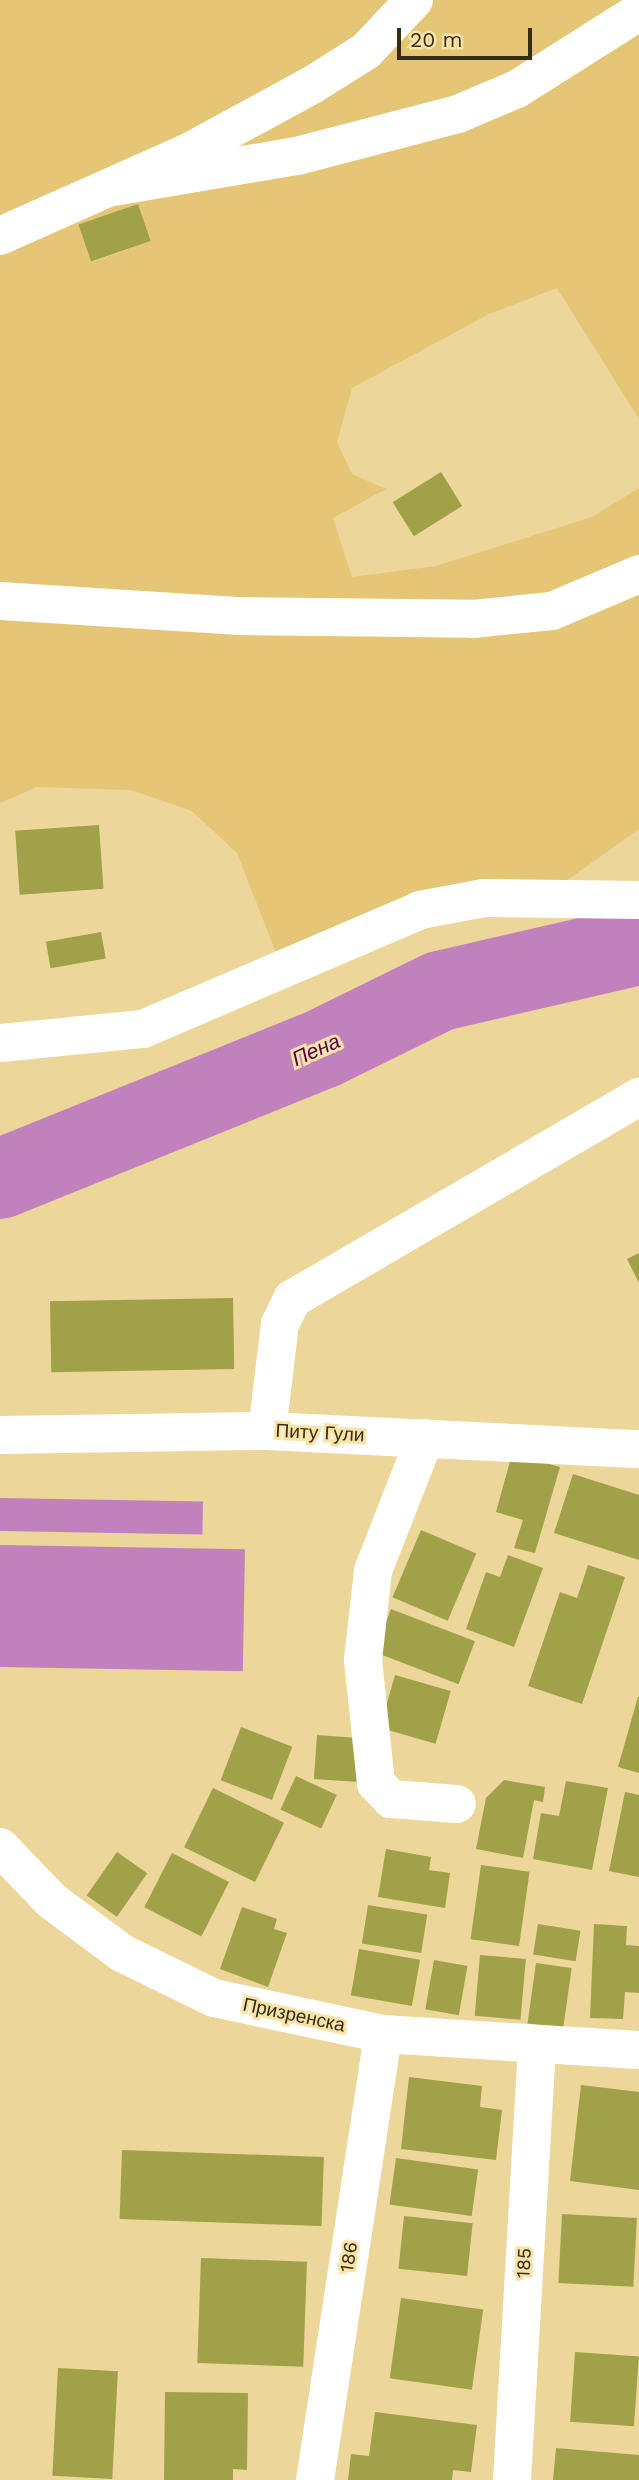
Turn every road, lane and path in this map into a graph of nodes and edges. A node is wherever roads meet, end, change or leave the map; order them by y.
1 (414, 0) edge
2 (639, 12) edge
3 (113, 187) junction
4 (0, 236) edge
5 (639, 574) edge
6 (0, 601) edge
7 (639, 900) edge
8 (0, 1043) edge
9 (639, 1097) edge
10 (267, 1431) junction
11 (0, 1434) edge
12 (425, 1438) junction
13 (639, 1449) edge
14 (457, 1804) dead end
15 (0, 1847) edge
16 (383, 2034) junction
17 (537, 2045) junction
18 (639, 2050) edge
19 (315, 2480) edge
20 (512, 2480) edge

1 - 3 street
2 - 3 street
3 - 4 street
5 - 6 street
7 - 8 street
9 - 10 street
10 - 11 street, Питу Гули
10 - 12 street, Питу Гули
12 - 13 street, Питу Гули
12 - 14 street
15 - 16 street, Призренска
16 - 17 street, Призренска
16 - 19 street, 186
17 - 18 street, Призренска
17 - 20 street, 185

